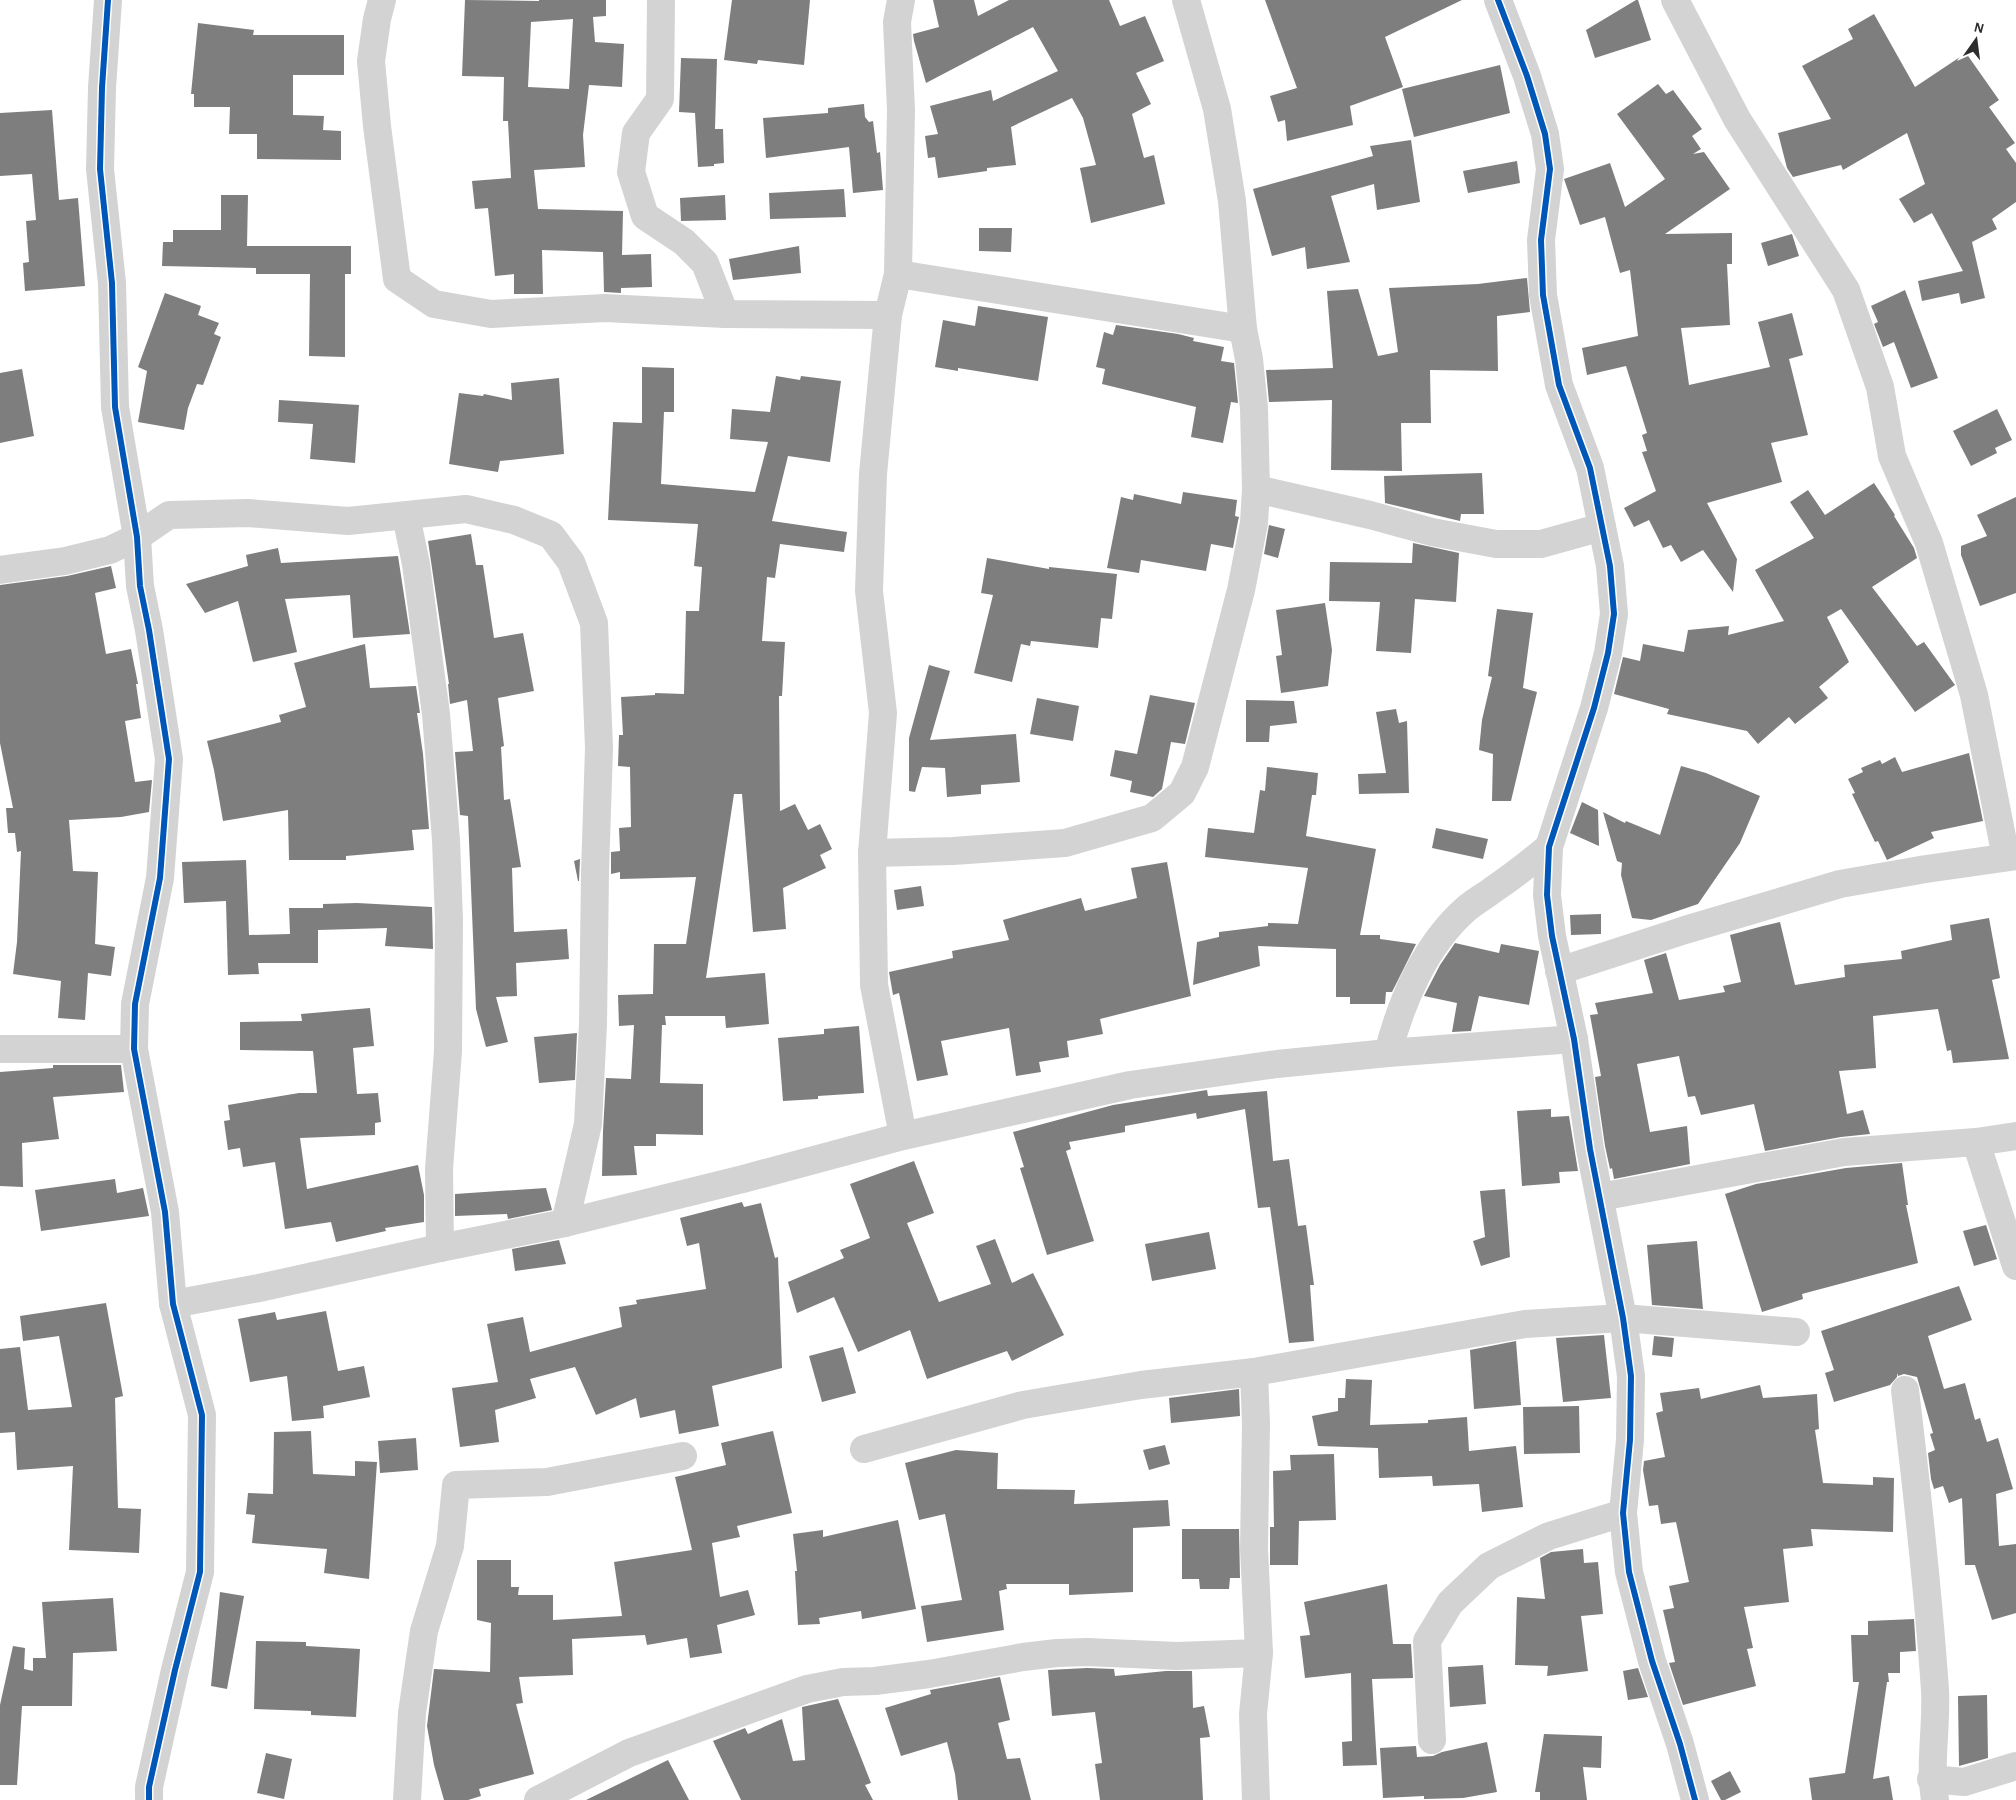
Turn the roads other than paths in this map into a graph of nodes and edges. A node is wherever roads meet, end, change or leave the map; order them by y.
1 (108, 0) edge
2 (382, 0) edge
3 (661, 0) edge
4 (901, 0) edge
5 (1186, 0) edge
6 (1498, 0) edge
7 (1674, 0) edge
8 (898, 274) junction
9 (725, 314) junction
10 (888, 315) junction
11 (1243, 329) junction
12 (1256, 489) junction
13 (406, 516) junction
14 (1602, 527) junction
15 (137, 536) junction
16 (0, 570) edge
17 (1549, 847) junction
18 (872, 853) junction
19 (2011, 857) edge
20 (1559, 971) junction
21 (1574, 1039) junction
22 (0, 1049) edge
23 (134, 1049) junction
24 (1388, 1053) junction
25 (903, 1136) junction
26 (2016, 1136) edge
27 (1976, 1142) junction
28 (1600, 1197) junction
29 (566, 1223) junction
30 (440, 1248) junction
31 (2016, 1266) edge
32 (173, 1304) junction
33 (1622, 1318) junction
34 (1796, 1332) dead end
35 (1254, 1372) junction
36 (1905, 1390) dead end
37 (864, 1449) dead end
38 (683, 1456) dead end
39 (1623, 1513) junction
40 (1259, 1653) junction
41 (1432, 1740) dead end
42 (2016, 1766) edge
43 (1933, 1790) edge
44 (149, 1800) edge
45 (407, 1800) edge
46 (538, 1800) edge
47 (1256, 1800) edge
48 (1695, 1800) edge

1 - 15 street
2 - 9 street
3 - 9 street
4 - 8 street
5 - 11 street
6 - 14 street
7 - 19 street
8 - 10 street
8 - 11 street
9 - 10 street
10 - 18 street
11 - 12 street
12 - 14 street
12 - 18 street
13 - 15 street
13 - 29 street
13 - 30 street
14 - 17 street
15 - 16 street
15 - 23 street
17 - 20 street
17 - 24 street
18 - 25 street
19 - 20 street
20 - 21 street
21 - 24 street
21 - 28 street
22 - 23 street
23 - 32 street
24 - 25 street
25 - 29 street
26 - 27 street
27 - 28 street
27 - 31 street
28 - 33 street
29 - 30 street
30 - 32 street
32 - 44 street
33 - 34 street
33 - 35 street
33 - 39 street
35 - 37 street
35 - 40 street
36 - 43 street
38 - 45 street
39 - 41 street
39 - 48 street
40 - 46 street
40 - 47 street
42 - 43 street

